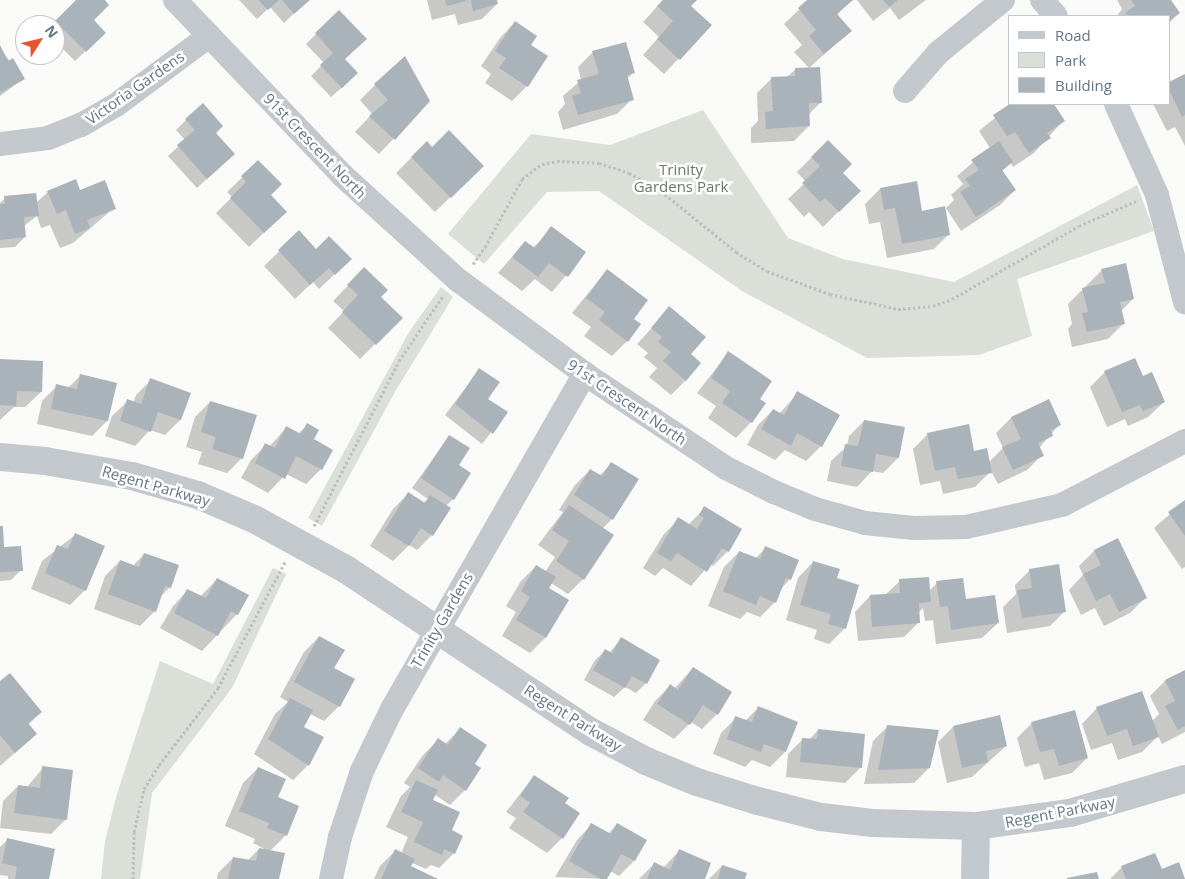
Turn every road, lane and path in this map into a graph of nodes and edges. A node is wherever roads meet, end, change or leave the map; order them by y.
1 (175, 0) edge
2 (1003, 0) edge
3 (1042, 0) edge
4 (1055, 15) edge
5 (209, 36) junction
6 (905, 91) dead end
7 (1116, 105) edge
8 (0, 144) edge
9 (1157, 195) junction
10 (468, 270) dead end
11 (448, 289) dead end
12 (1185, 302) edge
13 (585, 374) junction
14 (1185, 442) edge
15 (0, 457) edge
16 (312, 528) dead end
17 (288, 556) dead end
18 (436, 628) junction
19 (1185, 779) edge
20 (976, 826) junction
21 (133, 879) edge
22 (331, 879) edge
23 (976, 879) edge

1 - 5 street, 91st Crescent North
2 - 6 street
3 - 4 street
5 - 8 street, Victoria Gardens
5 - 13 street, 91st Crescent North
7 - 9 street
9 - 10 path
9 - 12 street
11 - 16 path
13 - 14 street, 91st Crescent North
13 - 18 street, Trinity Gardens
15 - 18 street, Regent Parkway
17 - 21 path
18 - 20 street, Regent Parkway
18 - 22 street, Trinity Gardens
19 - 20 street, Regent Parkway
20 - 23 street

